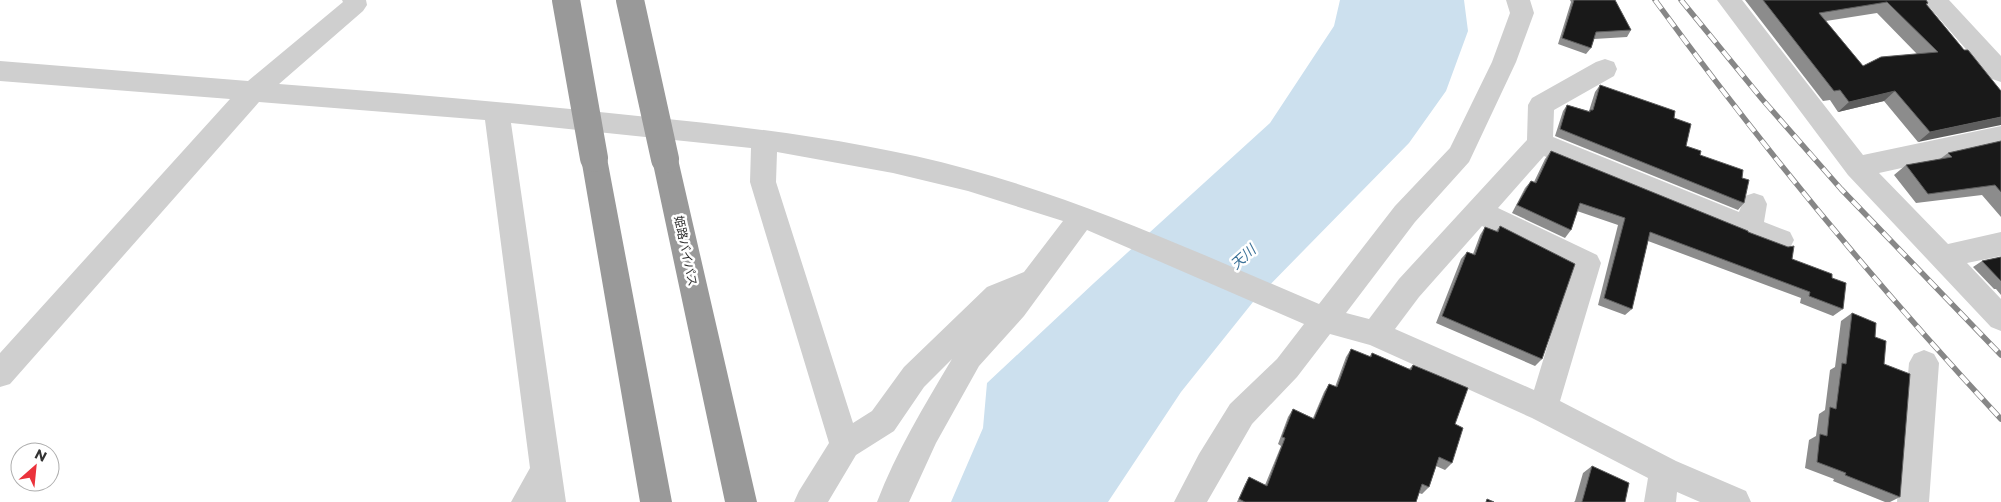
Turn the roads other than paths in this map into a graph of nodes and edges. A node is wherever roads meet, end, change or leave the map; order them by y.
1 (354, 0) edge
2 (566, 0) edge
3 (630, 0) edge
4 (1518, 0) edge
5 (1729, 0) edge
6 (1934, 0) edge
7 (1605, 69) dead end
8 (0, 71) edge
9 (2001, 72) edge
10 (252, 92) junction
11 (498, 110) junction
12 (2001, 136) edge
13 (764, 139) junction
14 (1540, 143) junction
15 (1857, 167) junction
16 (1479, 212) junction
17 (1082, 216) junction
18 (1780, 240) dead end
19 (2001, 244) edge
20 (1942, 257) junction
21 (1032, 281) junction
22 (2001, 318) edge
23 (1323, 319) junction
24 (1375, 334) junction
25 (1924, 363) dead end
26 (0, 374) edge
27 (1543, 408) junction
28 (845, 445) junction
29 (1210, 464) junction
30 (546, 470) junction
31 (1665, 471) junction
32 (527, 502) edge
33 (550, 502) edge
34 (656, 502) edge
35 (741, 502) edge
36 (810, 502) edge
37 (893, 502) edge
38 (1190, 502) edge
39 (1202, 502) edge
40 (1660, 502) edge
41 (1735, 502) edge
42 (1913, 502) edge

1 - 10 street
2 - 34 highway, bridge
3 - 35 highway, 姫路バイパス, bridge
4 - 23 street
5 - 15 street
6 - 9 street
7 - 14 street
8 - 10 street
10 - 11 street
10 - 26 street
11 - 13 street
11 - 30 street
12 - 15 street
13 - 17 street
13 - 28 street
14 - 16 street
14 - 18 street
15 - 20 street
16 - 24 street
16 - 27 street
17 - 21 street
17 - 23 street
19 - 20 street
20 - 22 street
21 - 28 street
21 - 37 street
23 - 24 street
23 - 29 street
24 - 27 street
25 - 42 street
27 - 31 street
28 - 36 street
29 - 38 street
29 - 39 street
30 - 32 street
30 - 33 street
31 - 40 street
31 - 41 street

